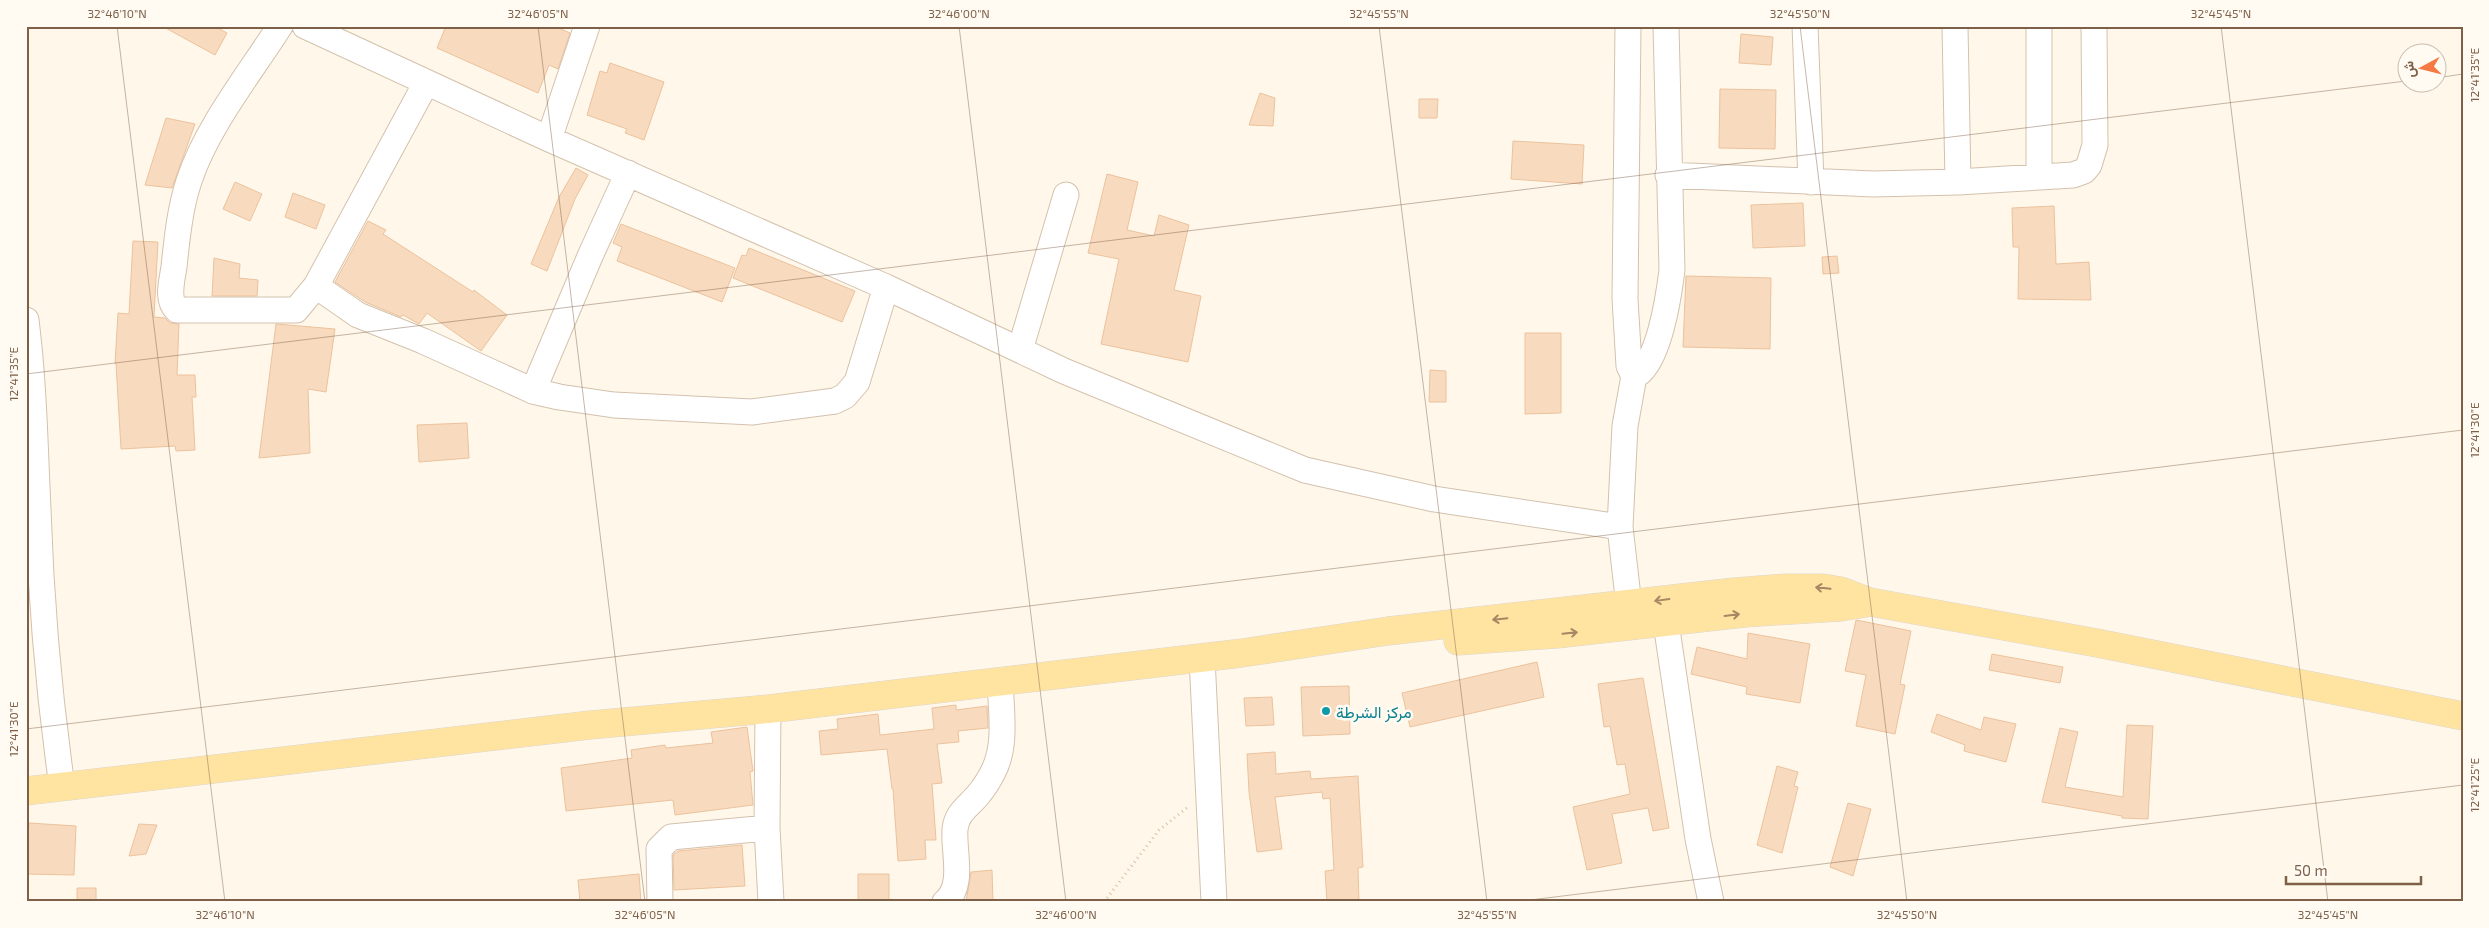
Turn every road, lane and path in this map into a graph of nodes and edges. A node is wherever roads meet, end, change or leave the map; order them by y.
1 (280, 26) edge
2 (306, 26) edge
3 (587, 26) edge
4 (1628, 26) edge
5 (1666, 26) edge
6 (1805, 26) edge
7 (1955, 26) edge
8 (2039, 26) edge
9 (2094, 26) edge
10 (336, 34) edge
11 (426, 83) junction
12 (549, 139) junction
13 (628, 174) junction
14 (1668, 175) junction
15 (2039, 176) junction
16 (1811, 182) junction
17 (1958, 182) junction
18 (1066, 195) dead end
19 (316, 286) junction
20 (886, 287) junction
21 (26, 320) edge
22 (1020, 350) junction
23 (1634, 376) junction
24 (533, 391) junction
25 (1620, 527) junction
26 (1870, 602) junction
27 (1630, 616) junction
28 (1666, 623) junction
29 (1202, 658) junction
30 (1000, 681) junction
31 (2463, 701) edge
32 (768, 709) junction
33 (2463, 716) edge
34 (62, 786) junction
35 (26, 791) edge
36 (1209, 799) junction
37 (768, 828) junction
38 (660, 902) edge
39 (771, 902) edge
40 (945, 902) edge
41 (1104, 902) edge
42 (1214, 902) edge
43 (1711, 902) edge

1 - 19 street
2 - 10 street
3 - 12 street
4 - 23 street
5 - 14 street
6 - 16 street
7 - 17 street
8 - 15 street
9 - 15 street
10 - 11 street
11 - 12 street
11 - 19 street
12 - 13 street
13 - 20 street
13 - 24 street
14 - 16 street
14 - 23 street
15 - 17 street
16 - 17 street
18 - 22 street
19 - 24 street
20 - 22 street
20 - 24 street
21 - 34 street
22 - 25 street
23 - 25 street
25 - 27 street
26 -> 27 main road
28 -> 26 main road
26 - 31 main road
26 - 33 main road
27 - 28 main road
27 - 29 main road
28 - 43 street
29 - 30 main road
29 - 36 street
30 - 32 main road
30 - 40 street
32 - 34 main road
32 - 37 street
34 - 35 main road
36 - 41 path
36 - 42 street
37 - 38 street
37 - 39 street

